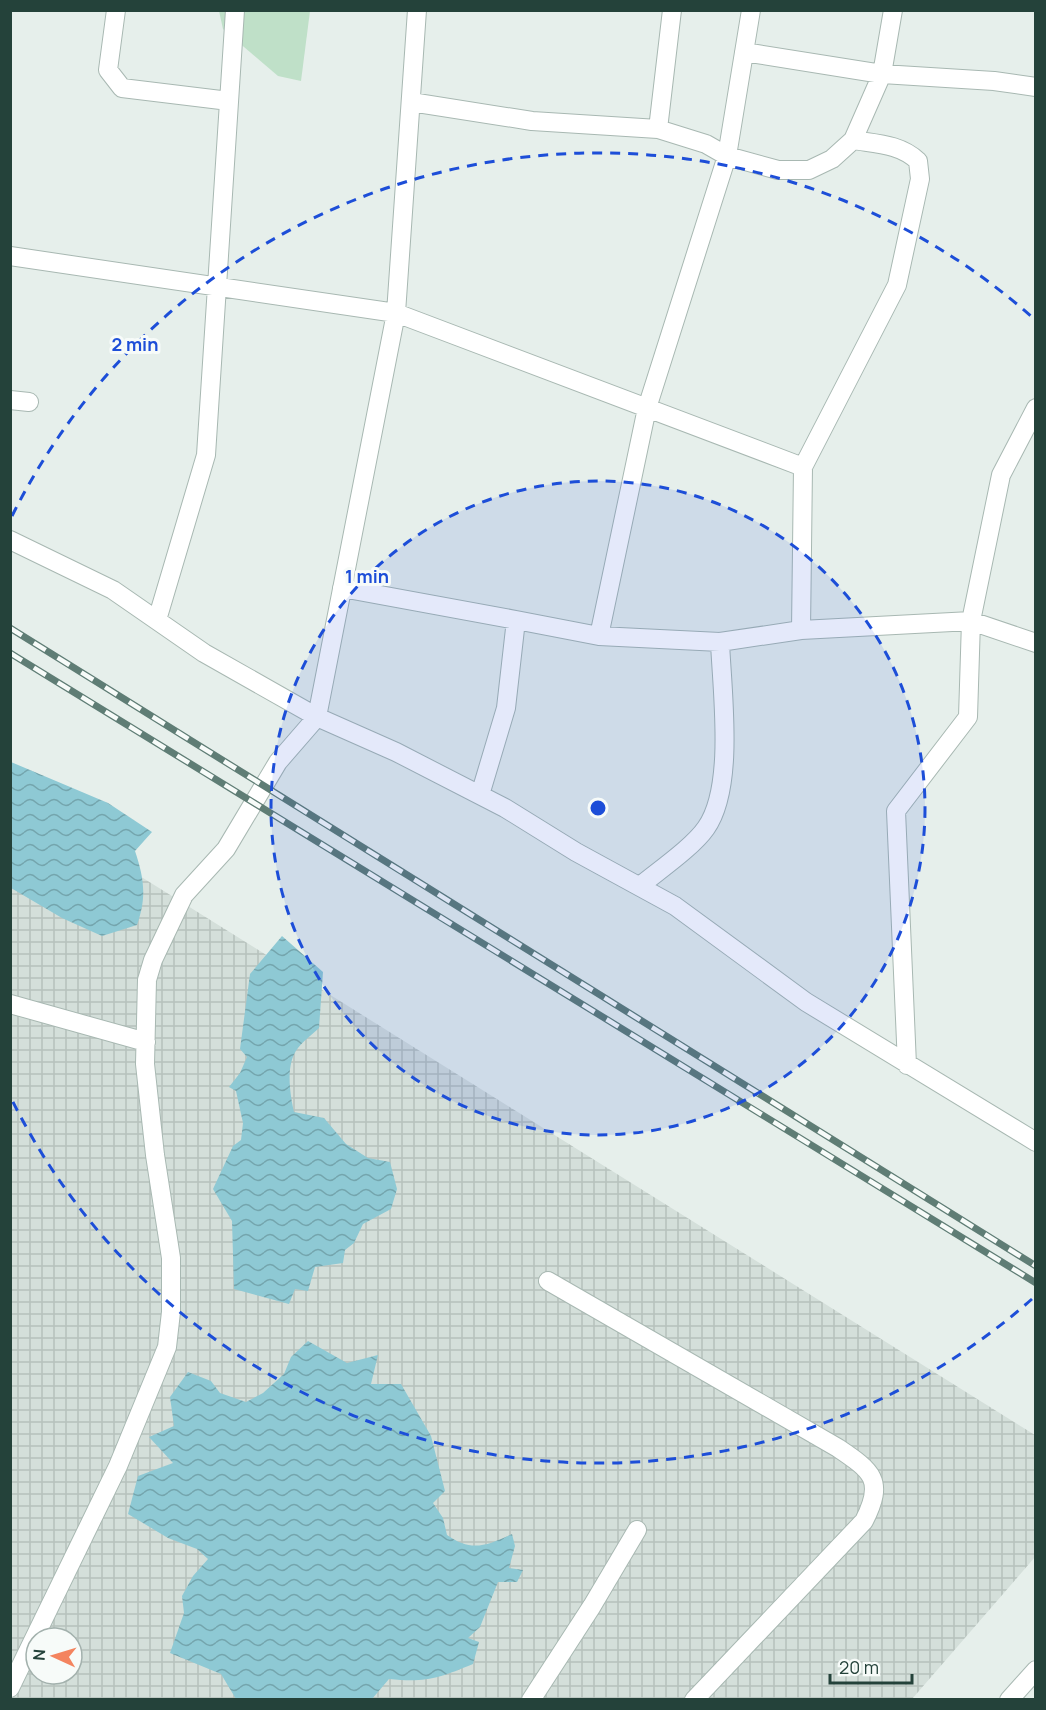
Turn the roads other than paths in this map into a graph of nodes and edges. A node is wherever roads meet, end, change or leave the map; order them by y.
1 (116, 10) edge
2 (235, 10) edge
3 (672, 10) edge
4 (751, 10) edge
5 (892, 10) edge
6 (414, 11) edge
7 (744, 52) junction
8 (882, 74) junction
9 (1035, 87) edge
10 (229, 101) junction
11 (411, 102) junction
12 (658, 129) junction
13 (853, 140) junction
14 (727, 156) junction
15 (10, 256) edge
16 (217, 286) junction
17 (396, 313) junction
18 (10, 400) edge
19 (29, 402) dead end
20 (647, 408) junction
21 (1035, 408) edge
22 (803, 467) junction
23 (10, 540) edge
24 (342, 588) junction
25 (157, 620) junction
26 (516, 620) junction
27 (970, 621) junction
28 (801, 630) junction
29 (599, 636) junction
30 (720, 642) junction
31 (1035, 643) edge
32 (317, 717) junction
33 (480, 795) junction
34 (639, 886) junction
35 (10, 1005) edge
36 (146, 1042) junction
37 (907, 1065) junction
38 (1035, 1142) edge
39 (548, 1281) dead end
40 (637, 1530) dead end
41 (1035, 1670) edge
42 (10, 1688) edge
43 (531, 1700) edge
44 (694, 1700) edge
45 (1009, 1700) edge

1 - 10 street
2 - 10 street
3 - 12 street
4 - 7 street
5 - 8 street
6 - 11 street
7 - 8 street
7 - 14 street
8 - 9 street
8 - 13 street
10 - 16 street
11 - 12 street
11 - 17 street
12 - 14 street
13 - 14 street
13 - 22 street
14 - 20 street
15 - 16 street
16 - 17 street
16 - 25 street
17 - 20 street
17 - 24 street
18 - 19 street
20 - 22 street
20 - 29 street
21 - 27 street
22 - 28 street
23 - 25 street
24 - 26 street
24 - 32 street
25 - 32 street
26 - 29 street
26 - 33 street
27 - 28 street
27 - 31 street
27 - 37 street
28 - 30 street
29 - 30 street
30 - 34 street
32 - 33 street
32 - 36 street
33 - 34 street
34 - 37 street
35 - 36 street
36 - 42 street
37 - 38 street
39 - 44 street
40 - 43 street
41 - 45 street

